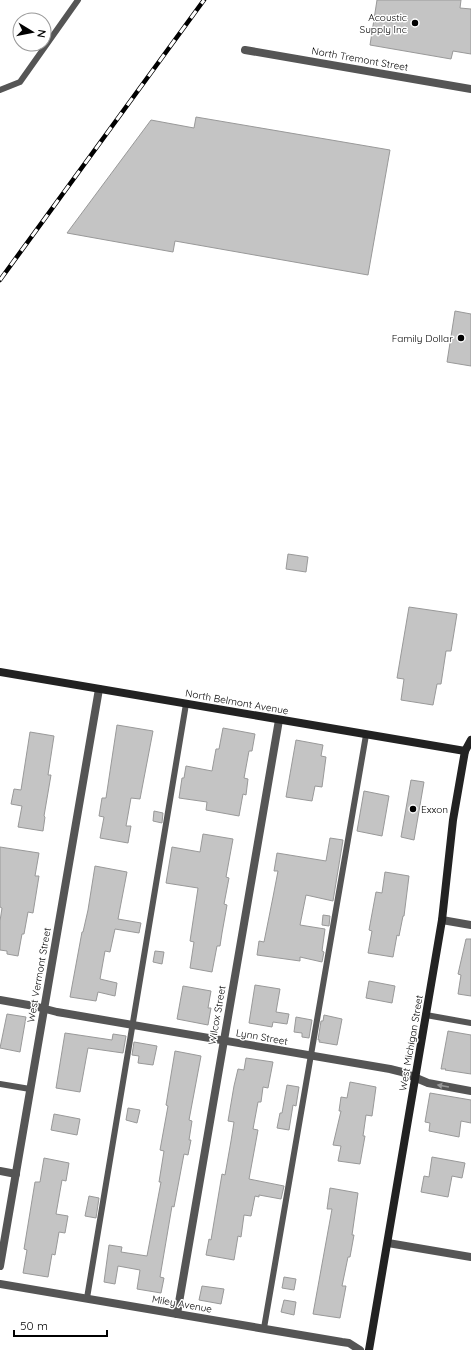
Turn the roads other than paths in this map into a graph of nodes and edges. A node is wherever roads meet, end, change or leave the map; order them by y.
1 (78, 0) edge
2 (245, 50) dead end
3 (471, 89) edge
4 (0, 90) edge
5 (0, 672) edge
6 (99, 689) junction
7 (186, 704) junction
8 (279, 720) junction
9 (366, 734) junction
10 (471, 740) edge
11 (468, 752) edge
12 (442, 920) junction
13 (471, 925) edge
14 (0, 1000) edge
15 (43, 1008) junction
16 (426, 1015) junction
17 (471, 1023) edge
18 (134, 1026) junction
19 (223, 1041) junction
20 (310, 1056) junction
21 (415, 1078) junction
22 (0, 1084) edge
23 (30, 1089) junction
24 (471, 1091) edge
25 (0, 1171) edge
26 (16, 1174) junction
27 (388, 1243) junction
28 (471, 1257) edge
29 (0, 1262) edge
30 (0, 1284) edge
31 (88, 1298) junction
32 (177, 1314) junction
33 (264, 1328) junction
34 (360, 1350) edge
35 (369, 1350) edge

1 - 4 lane
2 - 3 street, North Tremont Street
5 - 6 main road, North Belmont Avenue
6 - 7 main road, North Belmont Avenue
6 - 15 street, West Vermont Street
7 - 8 main road, North Belmont Avenue
7 - 18 lane
8 - 9 main road, North Belmont Avenue
8 - 19 street, Wilcox Street
9 - 11 main road, North Belmont Avenue
9 - 20 lane
10 - 11 main road, West Michigan Street
11 - 12 main road, West Michigan Street
12 - 13 street
12 - 16 main road, West Michigan Street
14 - 15 street, Lynn Street
15 - 18 street, Lynn Street
15 - 23 street, West Vermont Street
16 - 17 lane
16 - 21 main road, West Michigan Street
18 - 19 street, Lynn Street
18 - 31 lane
19 - 20 street, Lynn Street
19 - 32 street, Wilcox Street
20 - 21 street, Lynn Street
20 - 33 lane
24 -> 21 street, Lynn Street
21 - 27 main road, West Michigan Street
22 - 23 lane
23 - 26 street, West Vermont Street
25 - 26 street
26 - 29 street, West Vermont Street
27 - 28 street
27 - 35 main road, West Michigan Street
30 - 31 street, Miley Avenue
31 - 32 street, Miley Avenue
32 - 33 street, Miley Avenue
33 - 34 street, Miley Avenue

